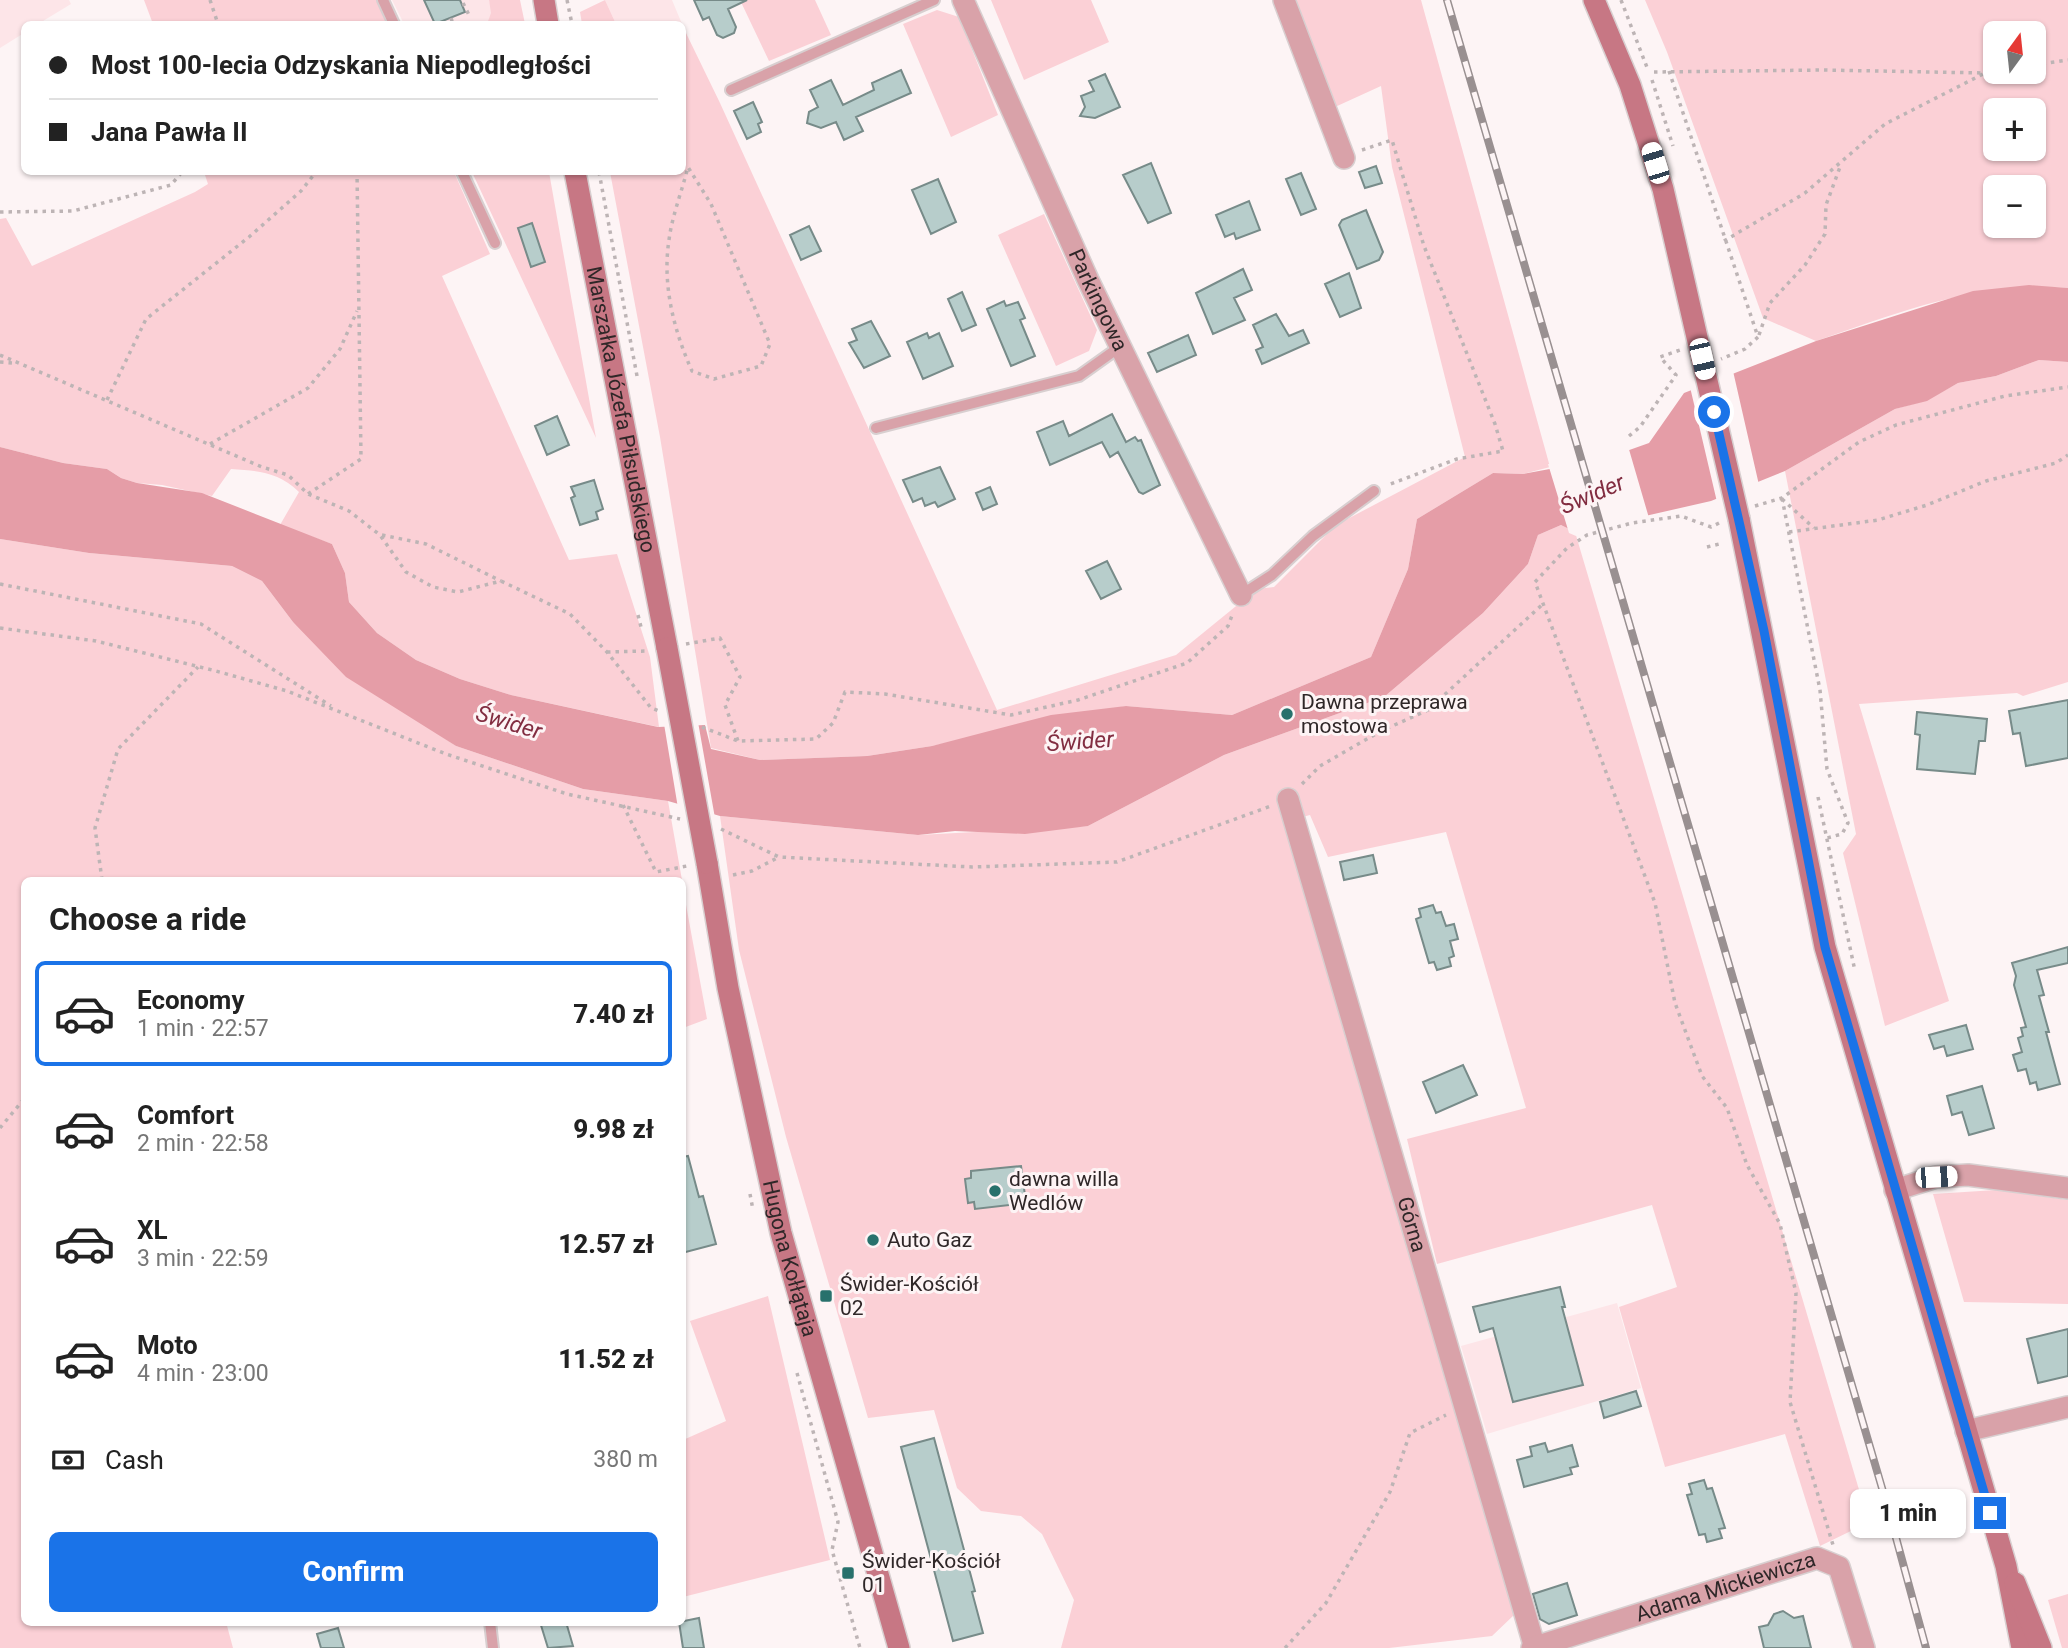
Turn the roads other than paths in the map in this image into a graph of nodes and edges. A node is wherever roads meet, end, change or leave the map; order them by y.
1 (383, 0) edge
2 (544, 0) edge
3 (934, 0) edge
4 (963, 0) edge
5 (1284, 0) edge
6 (1594, 0) edge
7 (393, 21) edge
8 (548, 21) edge
9 (731, 90) dead end
10 (1344, 158) dead end
11 (463, 175) edge
12 (576, 175) edge
13 (495, 243) dead end
14 (1121, 346) junction
15 (876, 428) dead end
16 (1374, 491) road end
17 (1241, 595) joint
18 (1288, 799) road end
19 (699, 864) joint
20 (2068, 1188) edge
21 (1895, 1190) junction
22 (2068, 1407) edge
23 (1966, 1431) junction
24 (2006, 1566) junction
25 (490, 1626) edge
26 (493, 1648) edge
27 (899, 1648) edge
28 (1534, 1648) edge
29 (1864, 1648) edge
30 (2022, 1648) edge
31 (2041, 1648) edge

1 - 7 lane
2 - 8 main road
3 - 9 lane
4 - 14 street, Parkingowa
5 - 10 street
6 - 21 main road, bridge
11 - 13 lane
12 - 19 main road, Marszałka Józefa Piłsudskiego, bridge
14 - 15 lane
14 - 17 street, Parkingowa
16 - 17 lane
18 - 28 street, Górna
19 - 27 main road, Hugona Kołłątaja
20 - 21 street
21 - 23 main road
22 - 23 street
23 - 24 main road
24 - 30 main road
24 - 31 main road
25 - 26 lane
28 - 29 street, Adama Mickiewicza

